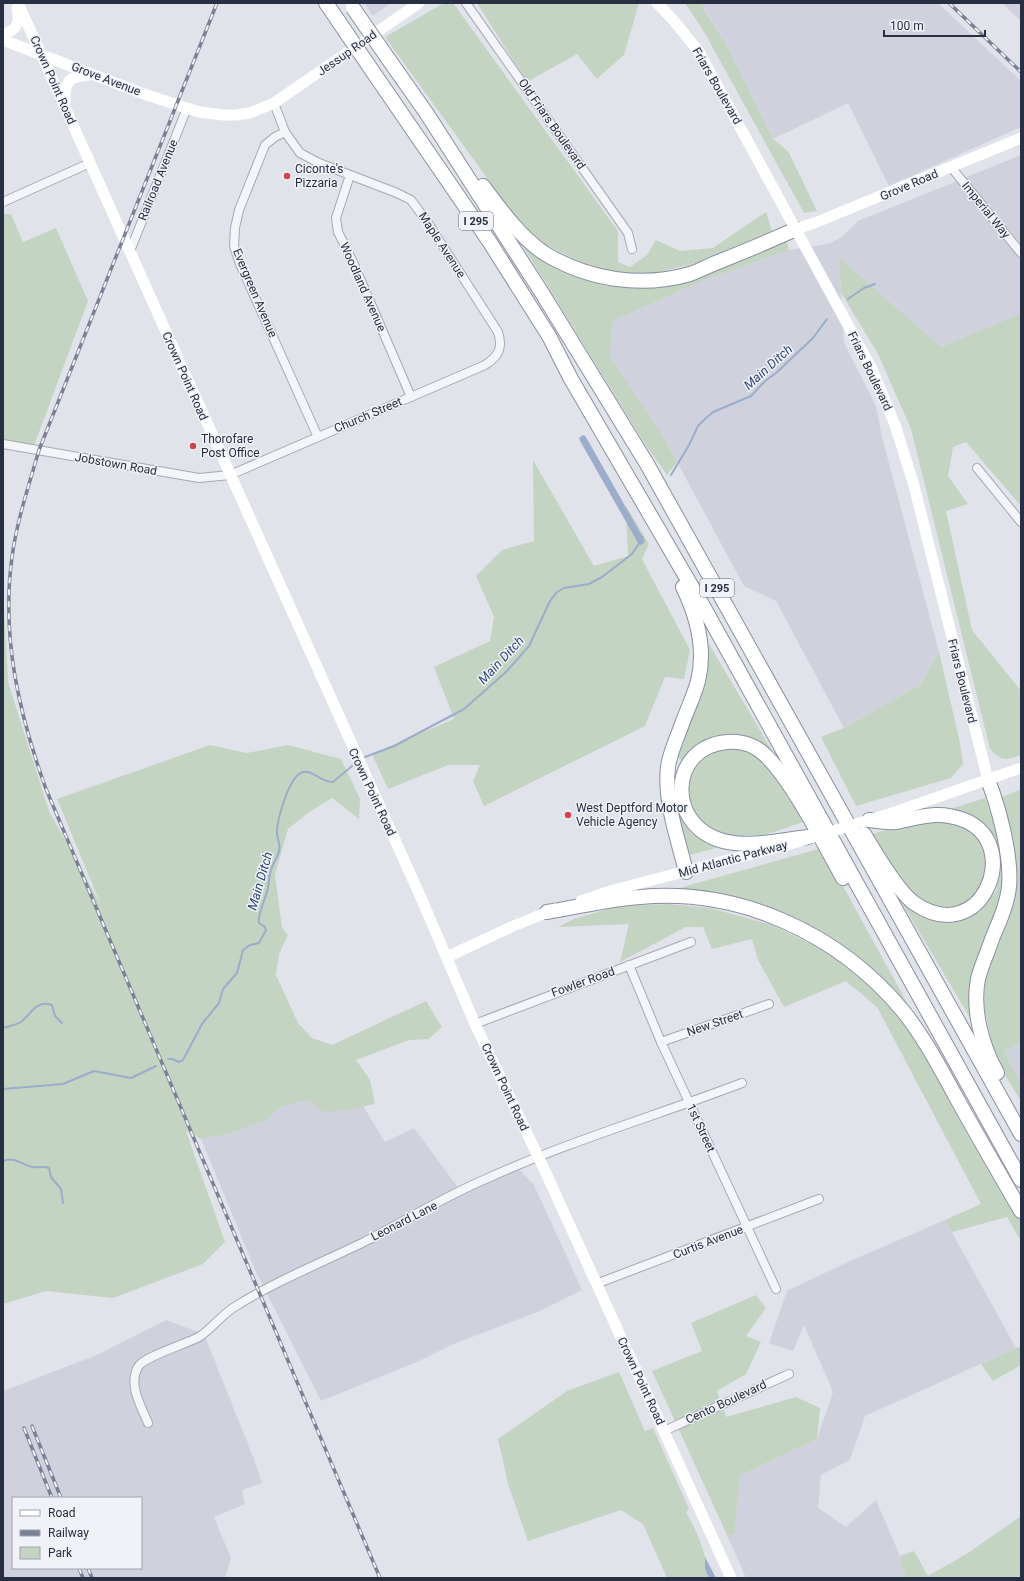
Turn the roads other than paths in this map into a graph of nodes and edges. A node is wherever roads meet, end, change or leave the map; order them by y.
1 (17, 3) edge
2 (326, 3) edge
3 (419, 3) edge
4 (466, 3) edge
5 (657, 3) edge
6 (351, 6) edge
7 (3, 34) edge
8 (3, 40) edge
9 (41, 54) junction
10 (92, 74) junction
11 (274, 103) junction
12 (66, 108) junction
13 (187, 108) junction
14 (427, 114) junction
15 (285, 132) junction
16 (1021, 138) edge
17 (90, 163) junction
18 (951, 167) junction
19 (350, 175) junction
20 (3, 202) edge
21 (796, 229) junction
22 (632, 249) dead end
23 (130, 251) junction
24 (1021, 253) edge
25 (501, 349) joint
26 (571, 380) junction
27 (411, 397) junction
28 (318, 437) junction
29 (3, 444) edge
30 (977, 468) dead end
31 (230, 475) junction
32 (669, 503) junction
33 (1021, 522) edge
34 (1021, 768) edge
35 (988, 780) junction
36 (893, 818) junction
37 (868, 820) joint
38 (816, 836) joint
39 (786, 842) junction
40 (686, 872) junction
41 (547, 912) junction
42 (691, 942) dead end
43 (447, 957) junction
44 (629, 965) junction
45 (769, 1004) dead end
46 (475, 1024) junction
47 (661, 1042) junction
48 (742, 1083) dead end
49 (690, 1103) junction
50 (1021, 1117) edge
51 (1021, 1134) edge
52 (538, 1156) junction
53 (1012, 1162) junction
54 (1021, 1180) edge
55 (819, 1199) dead end
56 (1021, 1211) edge
57 (747, 1228) junction
58 (596, 1284) junction
59 (776, 1289) dead end
60 (789, 1374) dead end
61 (148, 1423) dead end
62 (664, 1431) junction
63 (731, 1578) edge

1 - 7 main road
1 - 9 main road, Crown Point Road
2 - 26 highway, I 295, bridge
3 - 11 main road, Jessup Road
4 - 22 street, Old Friars Boulevard
5 - 21 main road, Friars Boulevard
6 - 14 highway, I 295, bridge
8 - 9 main road, Grove Avenue
9 - 10 main road, Grove Avenue
9 - 12 main road, Crown Point Road
10 - 12 main road
10 - 13 main road, Grove Avenue
11 - 13 main road, Jessup Road
11 - 15 street, Maple Avenue
12 - 17 main road, Crown Point Road
13 - 23 street, Railroad Avenue
14 - 21 highway
14 - 32 highway, I 295
15 - 19 street, Maple Avenue
15 - 28 street, Evergreen Avenue
16 - 18 main road, Grove Road
17 - 20 street
17 - 23 main road, Crown Point Road
18 - 21 main road, Grove Road
18 - 24 street, Imperial Way
19 - 25 street, Maple Avenue
19 - 27 street, Woodland Avenue
21 - 35 main road, Friars Boulevard
23 - 31 main road, Crown Point Road
25 - 27 street, Church Street
26 - 40 highway
26 - 53 highway, I 295
27 - 28 street, Church Street
28 - 31 street, Church Street
29 - 31 street, Jobstown Road
30 - 33 street
31 - 43 main road, Crown Point Road
32 - 36 highway
32 - 51 highway, I 295
34 - 35 main road
35 - 36 main road
35 - 50 highway
36 - 37 highway
37 - 38 main road, bridge
38 - 39 highway, bridge
39 - 40 main road, Mid Atlantic Parkway
39 - 53 highway
40 - 41 main road, Mid Atlantic Parkway
41 - 43 main road, Mid Atlantic Parkway
41 - 56 highway
42 - 44 street, Fowler Road
43 - 46 main road, Crown Point Road
44 - 46 street, Fowler Road
44 - 47 street, 1st Street
45 - 47 street, New Street
46 - 52 main road, Crown Point Road
47 - 49 street, 1st Street
48 - 49 street, Leonard Lane
49 - 52 street, Leonard Lane
49 - 57 street, 1st Street
52 - 58 main road, Crown Point Road
52 - 61 street, Leonard Lane
53 - 54 highway, I 295
55 - 57 street, Curtis Avenue
57 - 58 street, Curtis Avenue
57 - 59 street, 1st Street
58 - 62 main road, Crown Point Road
60 - 62 street, Cento Boulevard
62 - 63 main road, Crown Point Road

